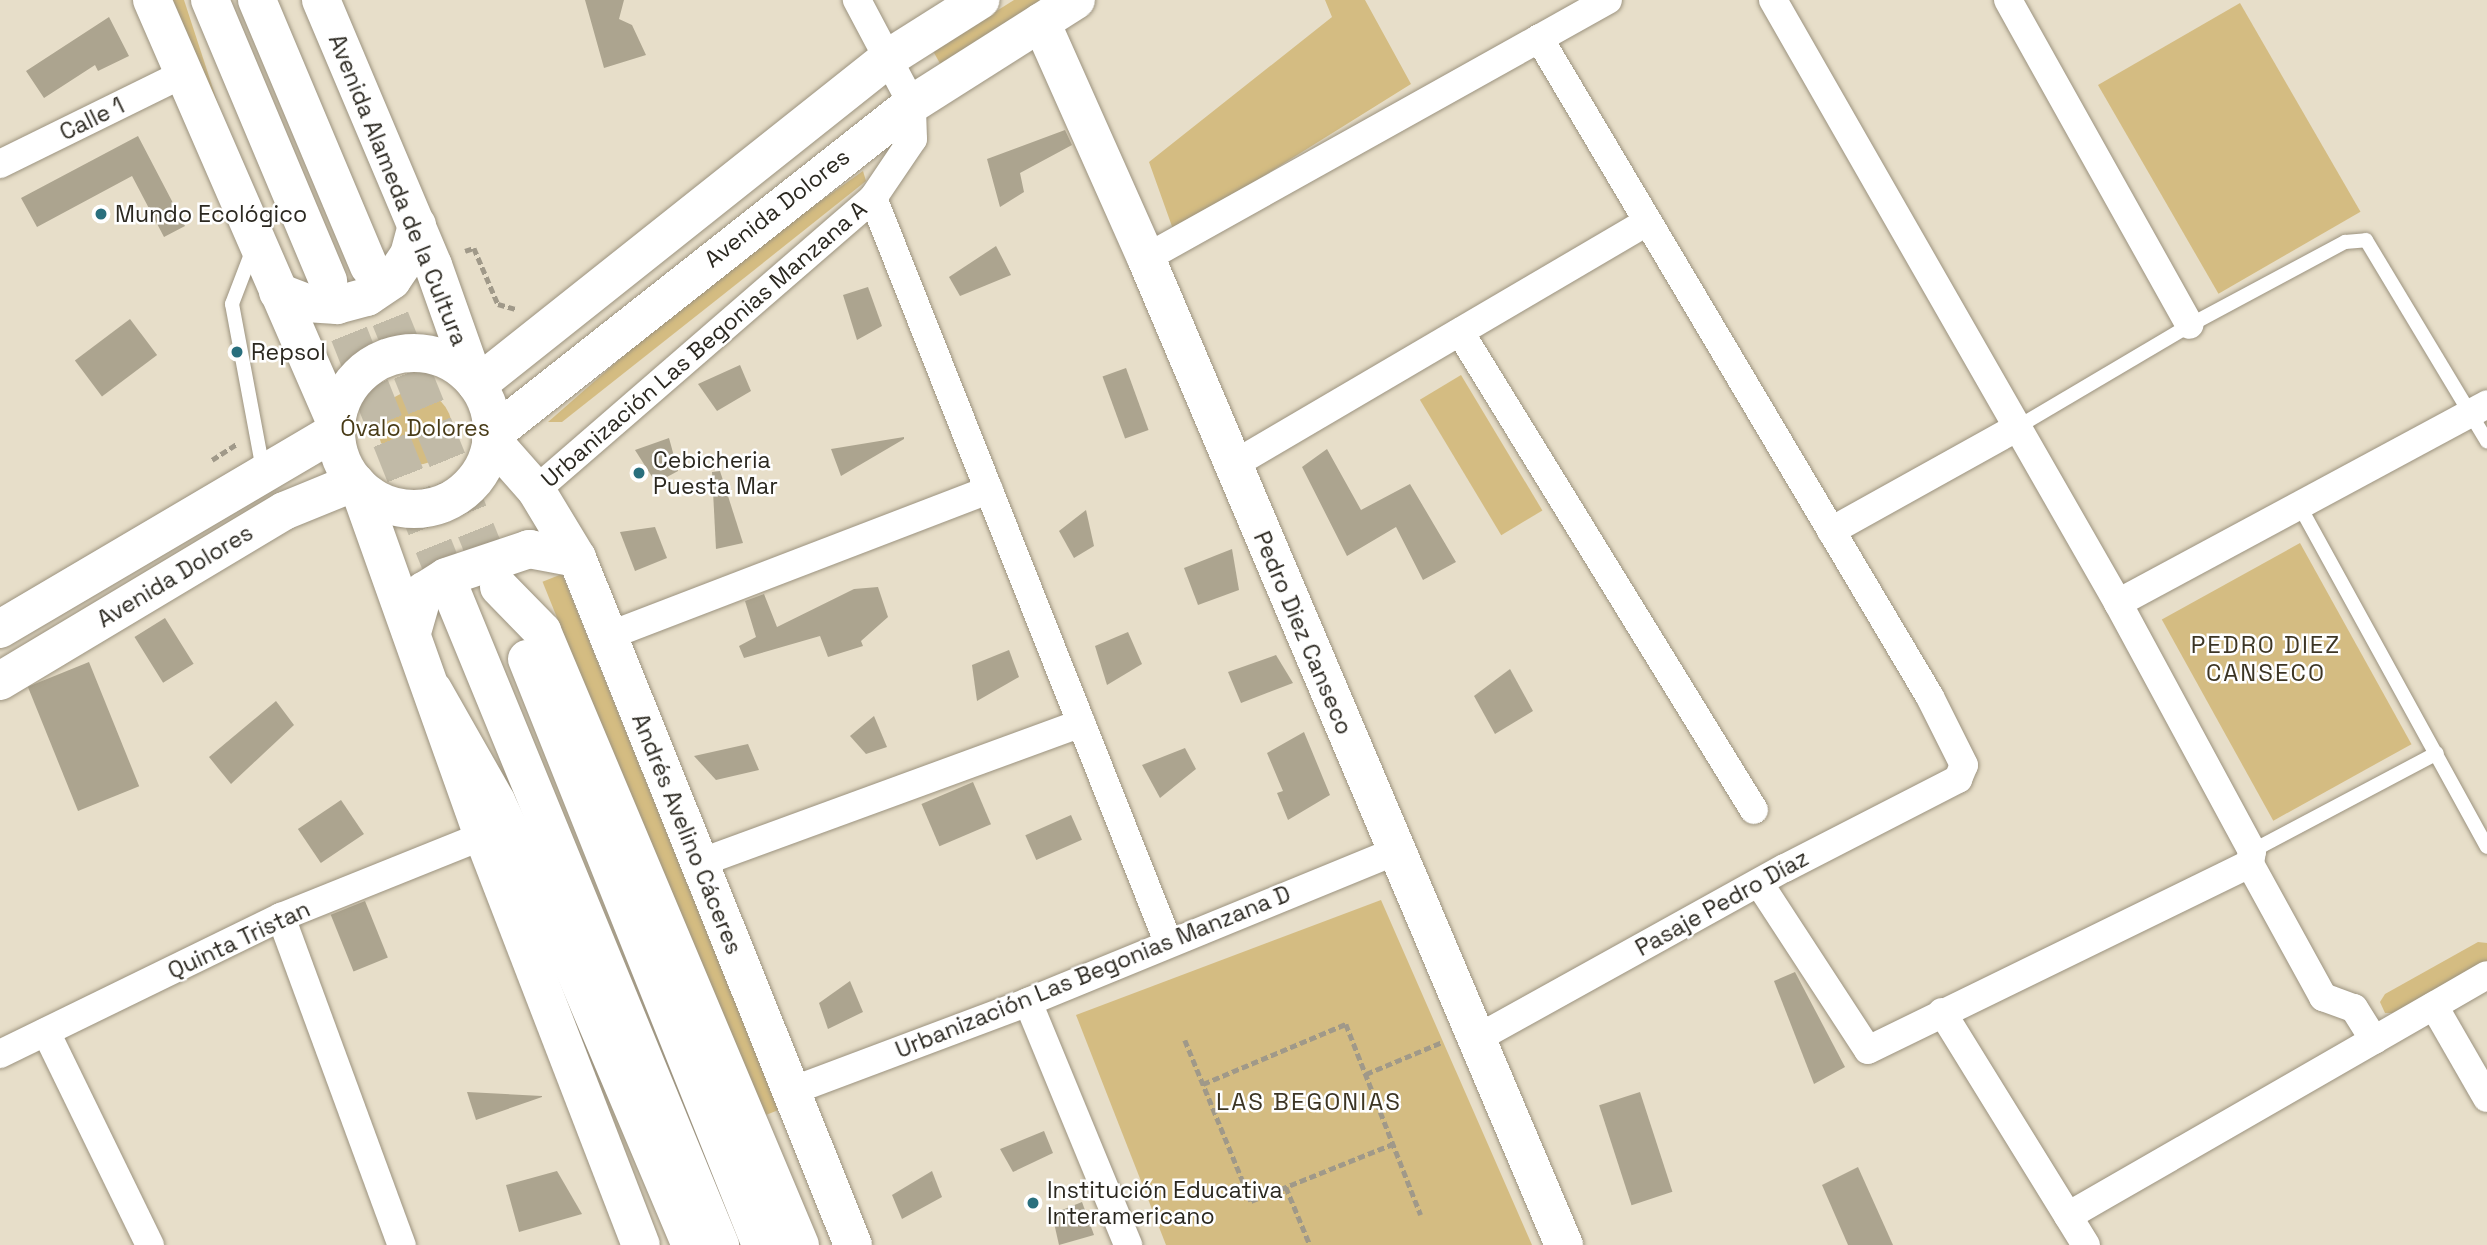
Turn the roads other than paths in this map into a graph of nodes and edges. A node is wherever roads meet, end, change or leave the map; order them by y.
1 (152, 0) edge
2 (210, 0) edge
3 (257, 0) edge
4 (321, 0) edge
5 (857, 0) edge
6 (980, 0) edge
7 (1076, 0) edge
8 (1608, 0) edge
9 (1773, 0) edge
10 (2008, 0) edge
11 (1579, 7) edge
12 (1041, 22) junction
13 (1539, 38) junction
14 (890, 57) junction
15 (183, 74) junction
16 (912, 121) junction
17 (0, 164) edge
18 (873, 198) junction
19 (1645, 223) junction
20 (417, 225) junction
21 (256, 241) junction
22 (1146, 258) junction
23 (369, 266) tunnel mouth
24 (328, 281) tunnel mouth
25 (278, 292) junction
26 (2190, 325) junction
27 (1460, 332) junction
28 (475, 383) junction
29 (2479, 408) edge
30 (336, 428) junction
31 (2016, 428) junction
32 (492, 437) junction
33 (2487, 440) edge
34 (1231, 466) junction
35 (263, 473) junction
36 (357, 484) junction
37 (536, 490) junction
38 (989, 490) junction
39 (2299, 505) junction
40 (1831, 531) junction
41 (577, 558) junction
42 (453, 595) tunnel mouth
43 (2118, 603) junction
44 (0, 629) edge
45 (413, 629) junction
46 (608, 636) junction
47 (0, 681) edge
48 (433, 690) junction
49 (1081, 723) junction
50 (2437, 754) junction
51 (1754, 810) dead end
52 (483, 836) junction
53 (2487, 847) edge
54 (1396, 851) junction
55 (2251, 858) junction
56 (699, 863) junction
57 (1759, 883) junction
58 (281, 917) junction
59 (1168, 942) junction
60 (2487, 975) edge
61 (1028, 1002) junction
62 (2434, 1006) junction
63 (1942, 1012) junction
64 (46, 1032) junction
65 (1474, 1034) junction
66 (2374, 1040) junction
67 (0, 1054) edge
68 (789, 1091) junction
69 (2487, 1098) edge
70 (2068, 1216) junction
71 (150, 1245) edge
72 (402, 1245) edge
73 (641, 1245) edge
74 (691, 1245) edge
75 (720, 1245) edge
76 (761, 1245) edge
77 (800, 1245) edge
78 (853, 1245) edge
79 (1128, 1245) edge
80 (1564, 1245) edge
81 (2086, 1245) edge

1 - 15 main road
2 - 24 main road
3 - 23 main road
4 - 20 main road, Avenida Alameda de la Cultura
5 - 14 street
6 - 14 main road, Avenida Dolores
7 - 12 main road, Avenida Dolores
8 - 11 street
9 - 31 street
10 - 26 street
11 - 13 street
12 - 16 main road, Avenida Dolores
12 - 22 main road, Pedro Diez Canseco
13 - 19 street
13 - 22 street
14 - 16 street
14 - 28 main road, Avenida Dolores
15 - 17 street, Calle 1
15 - 21 main road
16 - 18 street, Urbanización Las Begonias Manzana A
16 - 32 main road, Avenida Dolores
18 - 37 street, Urbanización Las Begonias Manzana A
18 - 38 street
19 - 27 street
19 - 40 street
20 - 25 main road
20 - 28 main road, Avenida Alameda de la Cultura
21 - 25 main road
21 - 35 lane
22 - 34 main road, Pedro Diez Canseco
25 - 30 main road
26 - 29 lane
26 - 31 lane
27 - 34 street
27 - 51 street
28 - 30 main road
28 - 32 main road
29 - 33 lane
29 - 39 street
30 - 35 main road, Avenida Dolores
30 - 36 main road
31 - 40 street
31 - 43 street
32 - 36 main road
32 - 37 main road, Andrés Avelino Cáceres
34 - 54 main road, Pedro Diez Canseco
35 - 44 main road, Avenida Dolores
36 - 45 main road
36 - 47 main road, Avenida Dolores
37 - 41 main road, Andrés Avelino Cáceres
38 - 46 street
38 - 49 street
39 - 43 street
39 - 50 lane
40 - 57 street, Pasaje Pedro Díaz
41 - 45 main road
41 - 46 main road, Andrés Avelino Cáceres
42 - 75 main road
43 - 55 street
45 - 48 main road
46 - 56 main road, Andrés Avelino Cáceres
48 - 52 main road
48 - 74 main road
49 - 56 street
49 - 59 street
50 - 53 lane
50 - 55 lane
52 - 58 street, Quinta Tristan
52 - 73 main road
54 - 59 street, Urbanización Las Begonias Manzana D
54 - 65 main road, Pedro Diez Canseco
55 - 63 street
55 - 66 street
56 - 68 main road, Andrés Avelino Cáceres
57 - 63 street
57 - 65 street, Pasaje Pedro Díaz
58 - 64 street, Quinta Tristan
58 - 72 street
59 - 61 street, Urbanización Las Begonias Manzana D
60 - 62 street
61 - 68 street, Urbanización Las Begonias Manzana D
61 - 79 street
62 - 66 street
62 - 69 street
63 - 70 street
64 - 67 street, Quinta Tristan
64 - 71 street
65 - 80 main road, Pedro Diez Canseco
66 - 70 street
68 - 78 main road, Andrés Avelino Cáceres
70 - 81 street
76 - 77 main road

